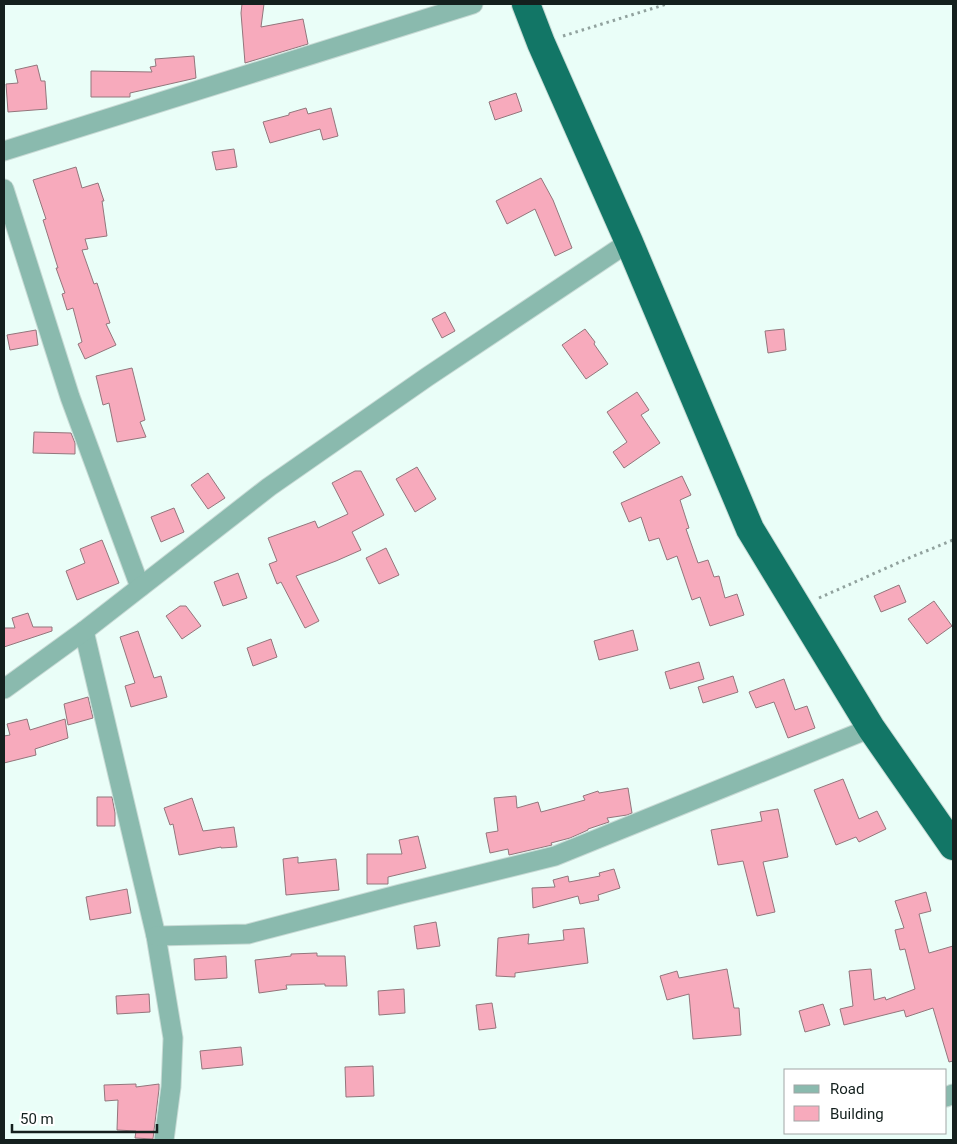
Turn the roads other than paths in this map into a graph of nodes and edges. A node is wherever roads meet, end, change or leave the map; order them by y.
1 (473, 4) edge
2 (526, 4) edge
3 (4, 151) edge
4 (4, 189) edge
5 (628, 242) junction
6 (140, 587) junction
7 (84, 631) junction
8 (4, 689) edge
9 (871, 728) junction
10 (953, 846) edge
11 (156, 936) junction
12 (164, 1140) edge

1 - 3 street
2 - 5 highway
4 - 6 street
5 - 6 street
5 - 9 highway
6 - 7 street
7 - 8 street
7 - 11 street
9 - 10 highway
9 - 11 street
11 - 12 street

